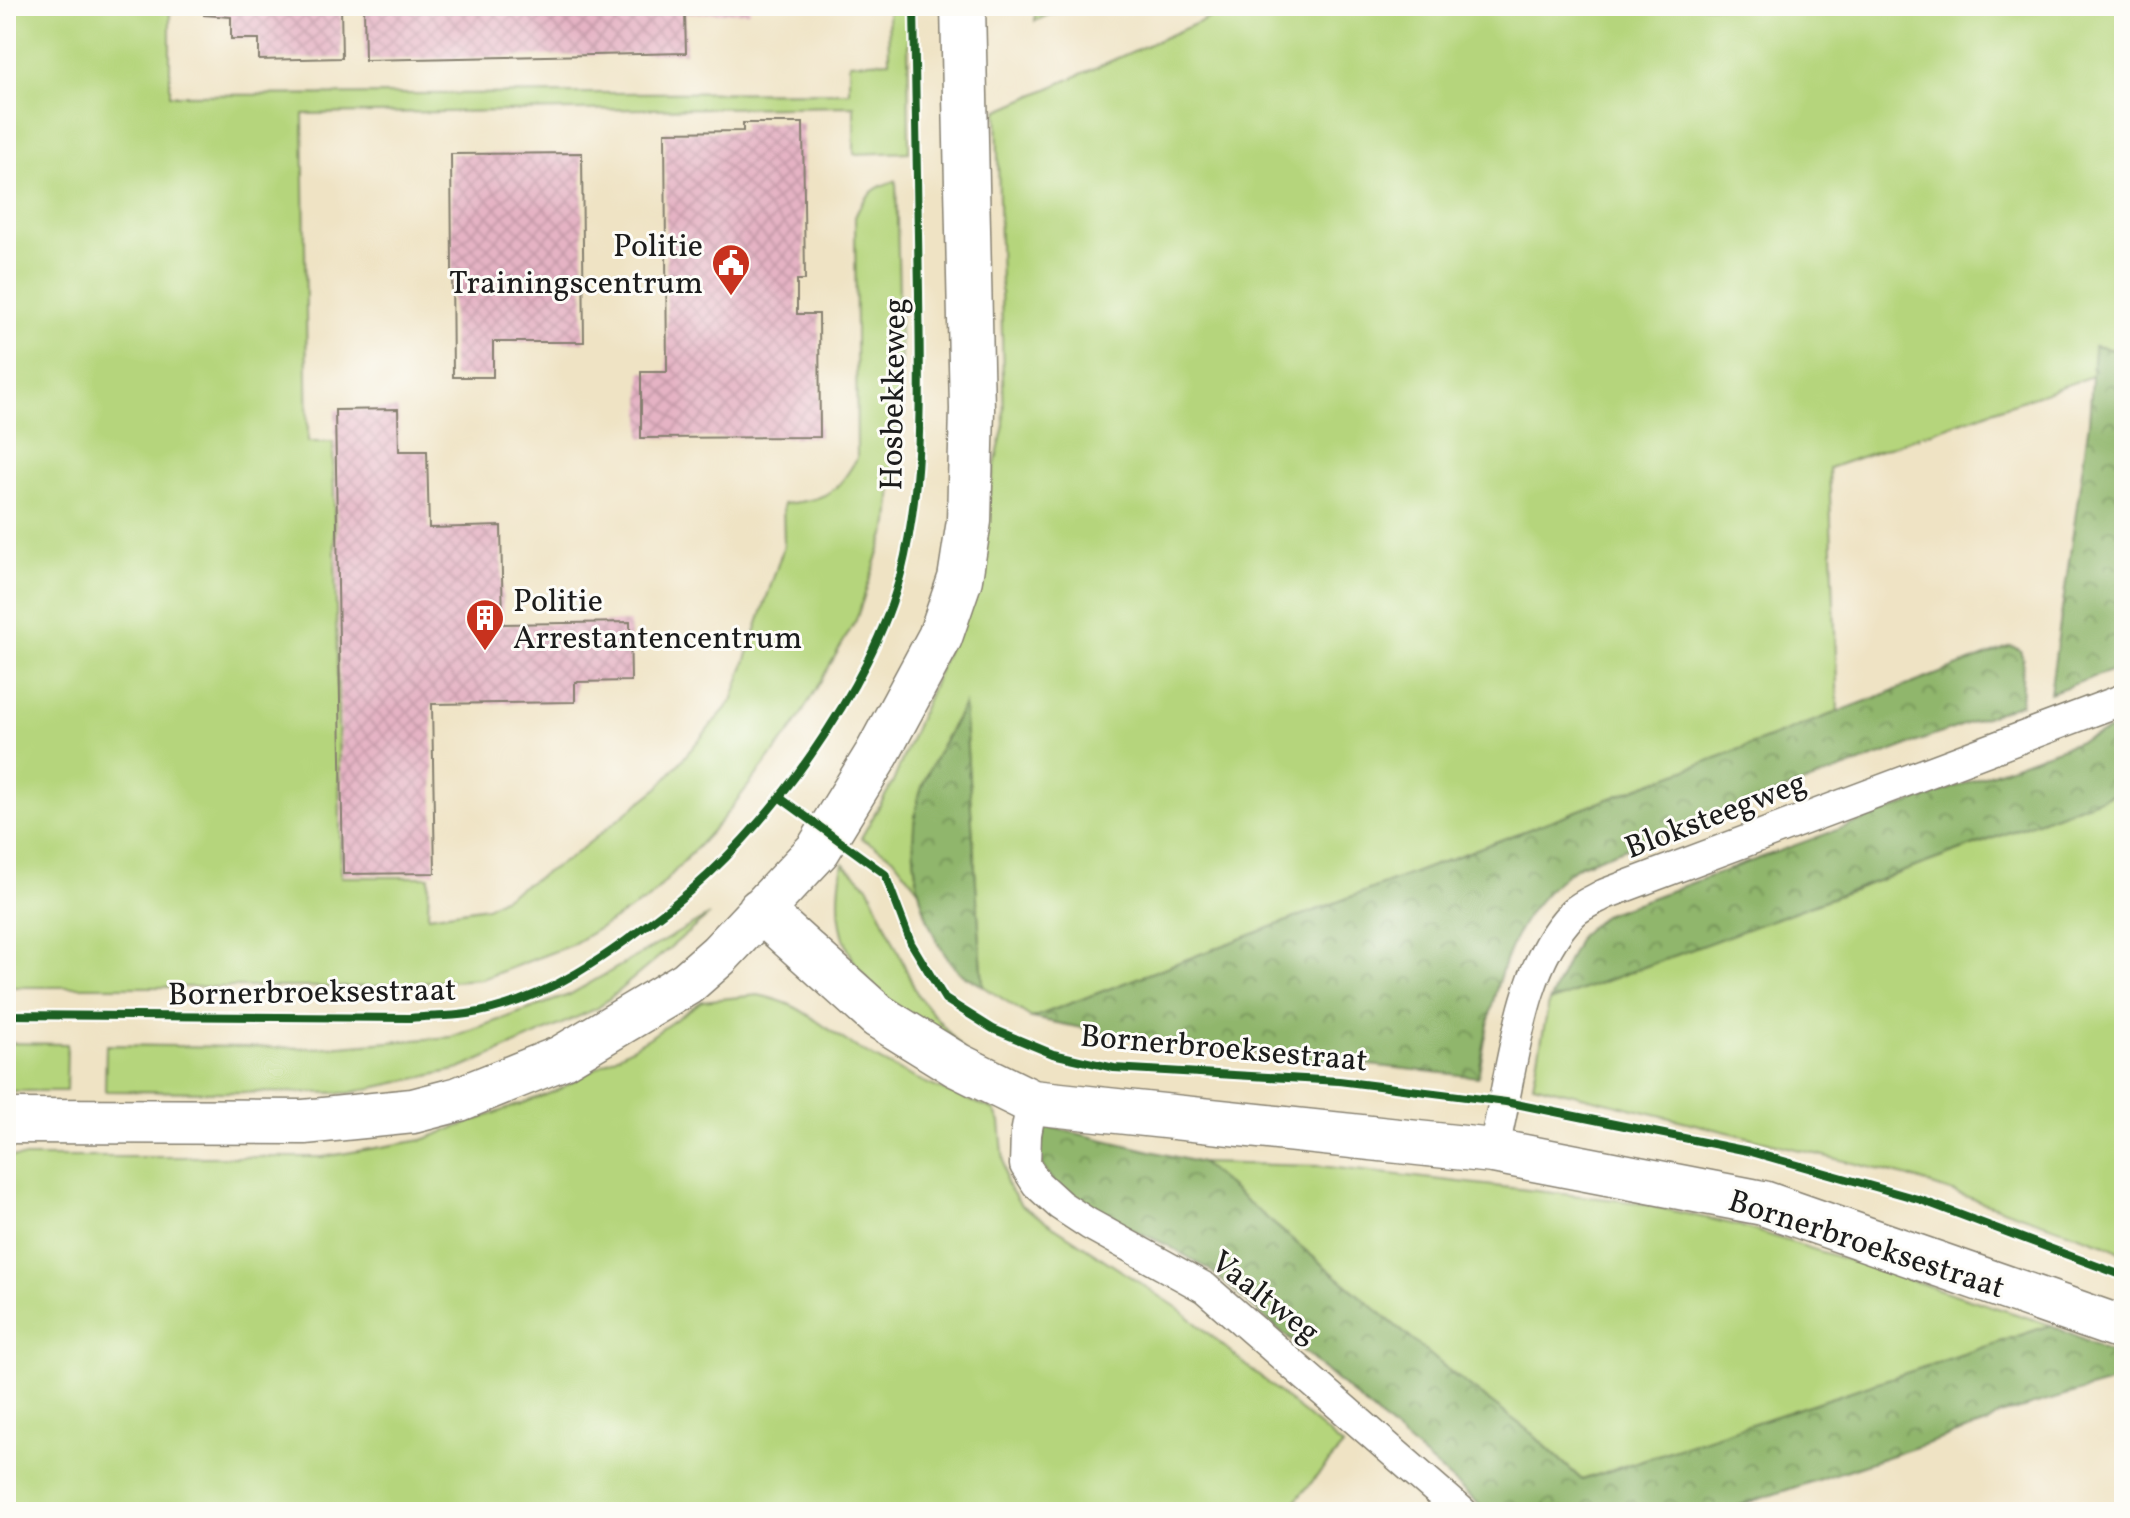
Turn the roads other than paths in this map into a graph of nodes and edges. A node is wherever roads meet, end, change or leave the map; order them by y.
1 (963, 6) edge
2 (2124, 699) edge
3 (760, 910) junction
4 (1032, 1102) junction
5 (6, 1121) edge
6 (1493, 1151) junction
7 (2124, 1329) edge
8 (1462, 1512) edge

1 - 3 main road
2 - 6 street, Bloksteegweg
3 - 4 main road, Bornerbroeksestraat
3 - 5 main road
4 - 6 main road, Bornerbroeksestraat
4 - 8 street, Vaaltweg
6 - 7 main road, Bornerbroeksestraat

